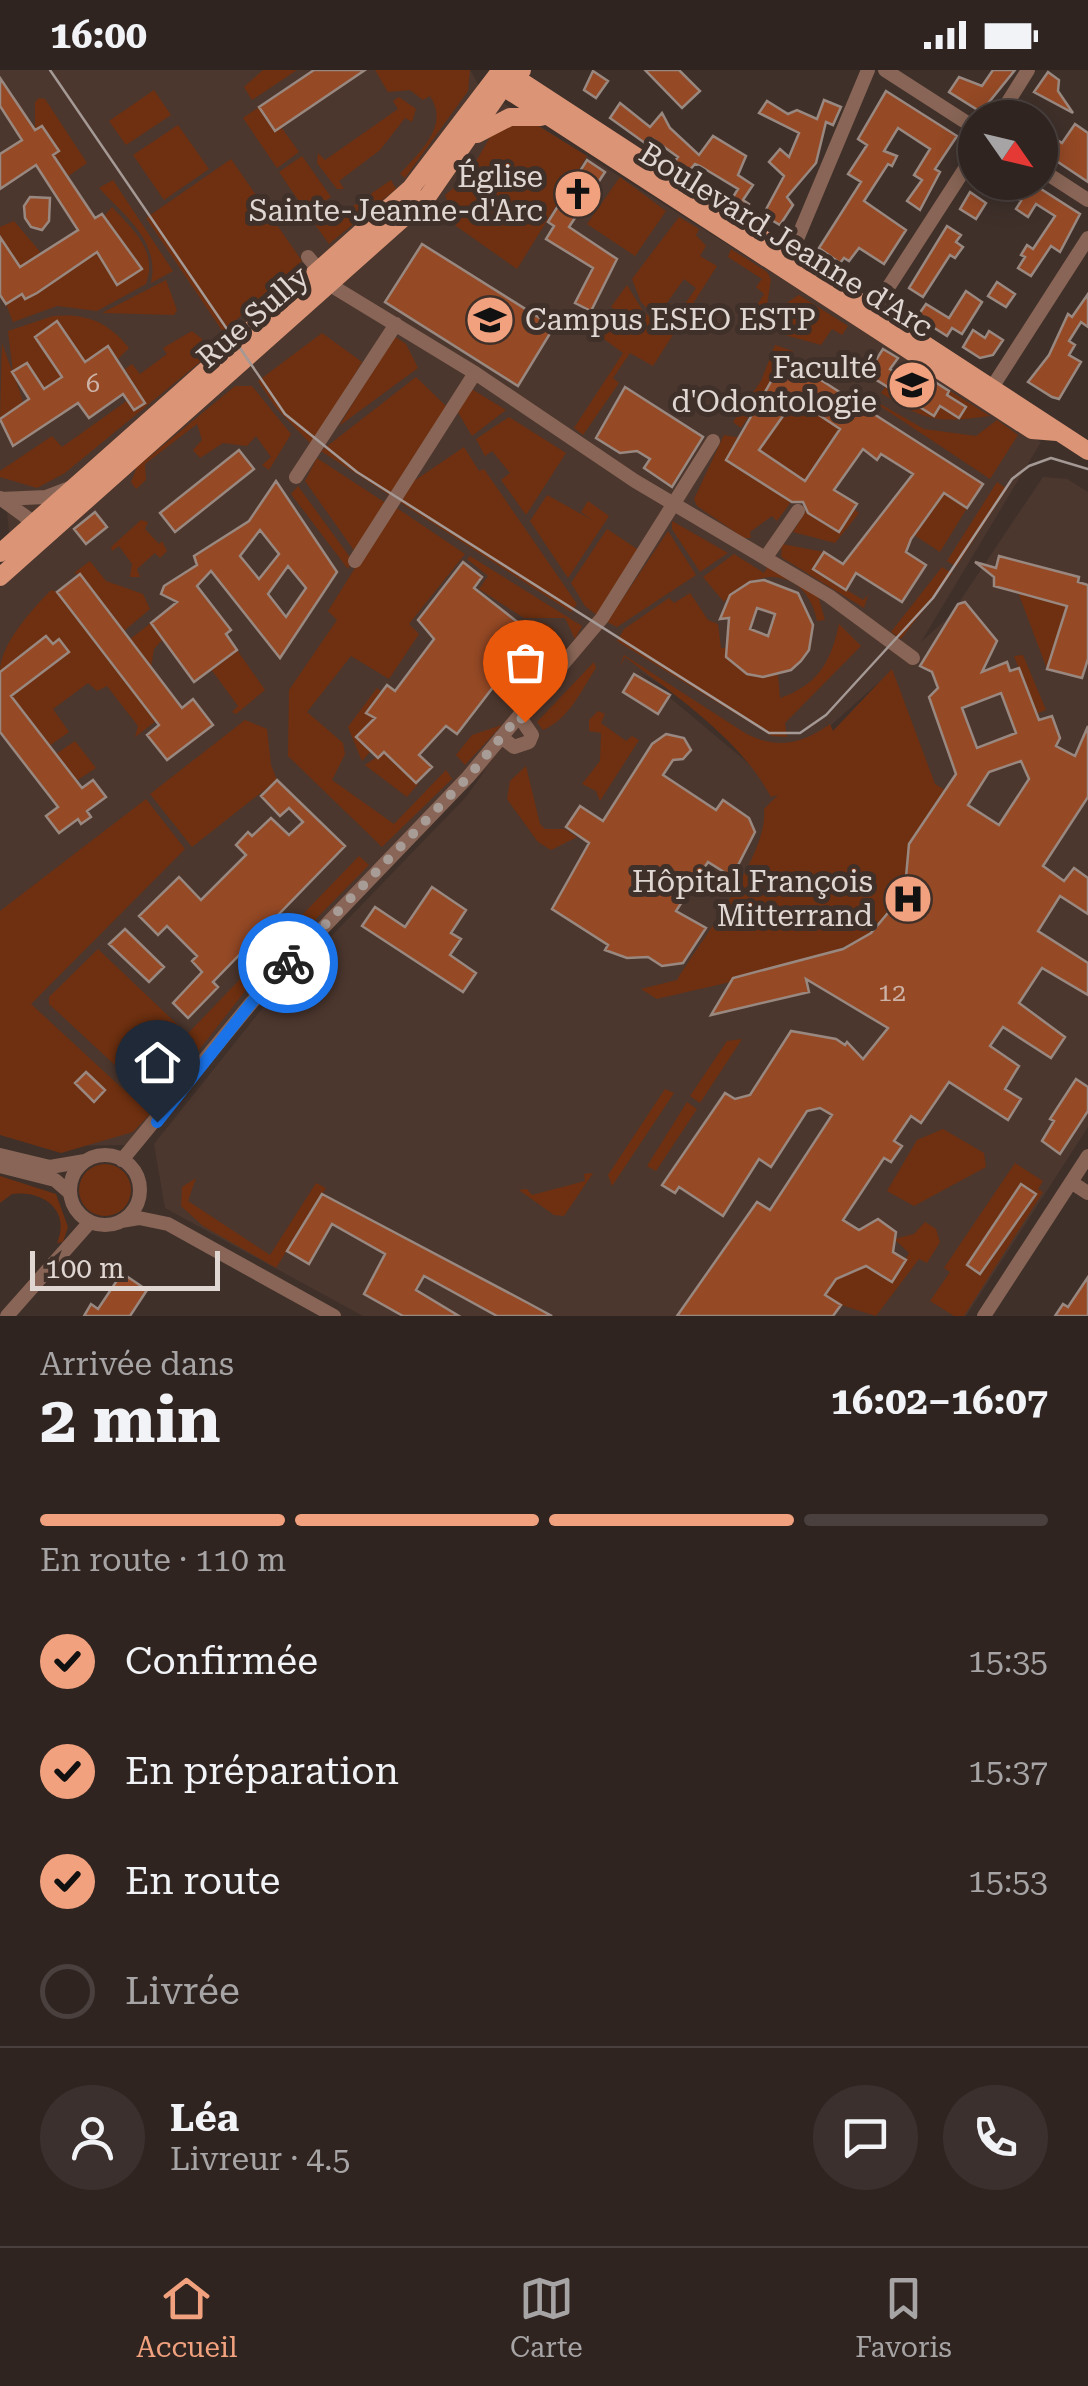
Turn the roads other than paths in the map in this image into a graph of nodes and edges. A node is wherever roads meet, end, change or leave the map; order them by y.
1 (868, 70) edge
2 (886, 70) edge
3 (1028, 70) edge
4 (505, 75) edge
5 (1009, 100) edge
6 (544, 117) junction
7 (958, 117) edge
8 (472, 137) junction
9 (958, 180) edge
10 (1058, 181) edge
11 (1088, 200) edge
12 (1088, 238) edge
13 (790, 256) junction
14 (312, 264) junction
15 (332, 286) junction
16 (873, 312) junction
17 (396, 324) junction
18 (475, 373) junction
19 (991, 389) junction
20 (1058, 432) junction
21 (714, 441) dead end
22 (1088, 451) edge
23 (296, 477) dead end
24 (72, 487) junction
25 (3, 500) edge
26 (675, 505) junction
27 (798, 511) dead end
28 (34, 522) junction
29 (56, 525) junction
30 (7, 546) edge
31 (766, 556) junction
32 (355, 561) dead end
33 (0, 576) edge
34 (913, 658) dead end
35 (519, 716) junction
36 (501, 737) junction
37 (0, 1155) edge
38 (1088, 1156) edge
39 (122, 1160) junction
40 (86, 1161) junction
41 (0, 1166) edge
42 (1071, 1182) junction
43 (140, 1186) junction
44 (70, 1193) junction
45 (1088, 1193) edge
46 (121, 1221) junction
47 (90, 1222) junction
48 (168, 1224) junction
49 (7, 1316) edge
50 (334, 1316) edge
51 (984, 1316) edge

1 - 13 street
2 - 7 street
3 - 5 street
4 - 6 main road, Boulevard Jeanne d'Arc
4 - 8 main road, Rue Sully
4 - 13 main road, Boulevard Jeanne d'Arc
4 - 14 main road, Rue Sully
6 - 8 main road
6 - 20 main road, Boulevard Jeanne d'Arc
8 - 15 main road, Rue Sully
9 - 16 street
10 - 11 street
12 - 19 street
13 - 16 main road, Boulevard Jeanne d'Arc
14 - 15 street
14 - 24 main road, Rue Sully
15 - 17 street
15 - 29 main road, Rue Sully
16 - 19 main road, Boulevard Jeanne d'Arc
17 - 18 street
17 - 23 street
18 - 26 street
18 - 32 street
19 - 20 main road, Boulevard Jeanne d'Arc
20 - 22 main road, Boulevard Jeanne d'Arc
21 - 26 street
24 - 25 street
24 - 28 main road, Rue Sully
25 - 28 street
25 - 30 street
26 - 31 street
26 - 35 street
27 - 31 street
28 - 29 street
28 - 30 main road, Rue Sully
29 - 33 main road, Rue Sully
31 - 34 street
35 - 36 street
35 - 36 street
36 - 39 street
37 - 40 street
38 - 42 street
39 - 40 street
39 - 43 street
40 - 44 street
41 - 44 street
42 - 45 street
42 - 51 street
43 - 46 street
43 - 48 street
44 - 47 street
46 - 47 street
46 - 48 street
47 - 49 street
48 - 50 street

